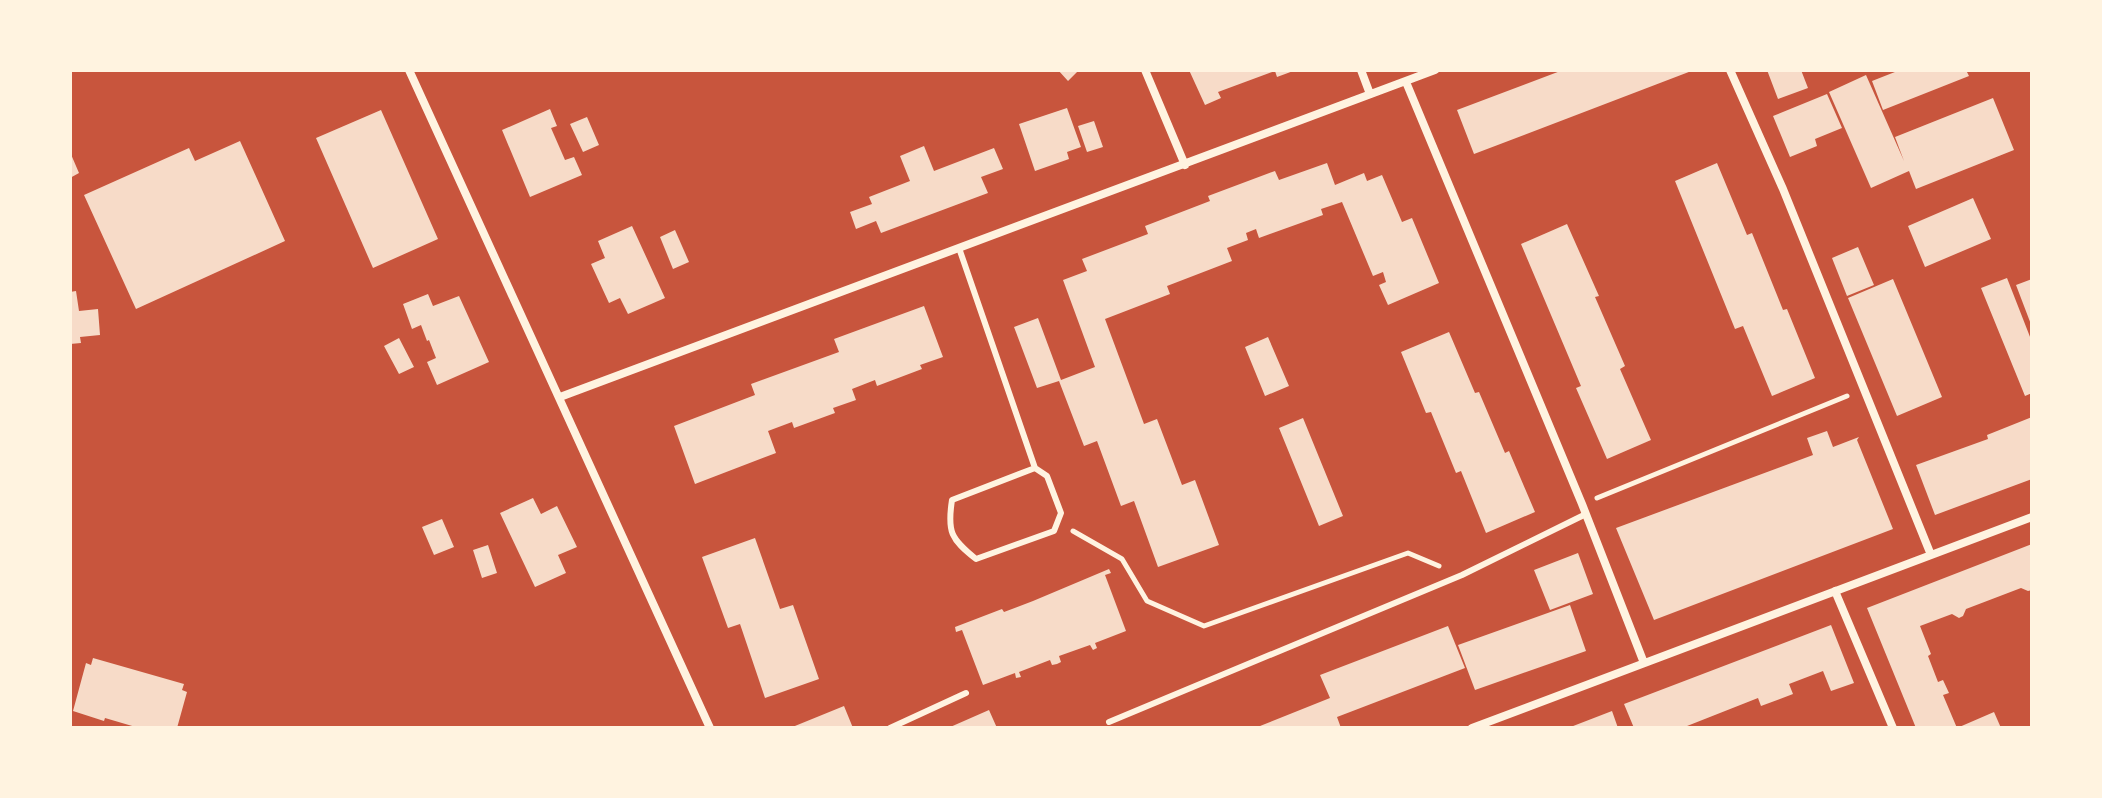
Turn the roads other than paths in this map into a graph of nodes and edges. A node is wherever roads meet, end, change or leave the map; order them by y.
1 (409, 70) edge
2 (1145, 70) edge
3 (1361, 70) edge
4 (1435, 70) edge
5 (1730, 70) edge
6 (1406, 82) junction
7 (1370, 94) junction
8 (1185, 165) junction
9 (959, 248) junction
10 (560, 397) junction
11 (1035, 468) junction
12 (1586, 514) junction
13 (2032, 517) edge
14 (1931, 555) junction
15 (1835, 591) junction
16 (1644, 663) junction
17 (966, 693) dead end
18 (1109, 722) dead end
19 (710, 728) edge
20 (890, 728) edge
21 (1472, 728) edge
22 (1893, 728) edge

1 - 10 street
2 - 8 street
3 - 7 street
4 - 6 street
5 - 14 street
6 - 7 street
6 - 12 street
7 - 8 street
8 - 9 street
9 - 10 street
9 - 11 lane
10 - 19 street
11 - 11 lane
12 - 16 street
12 - 18 lane
13 - 14 street
14 - 15 street
15 - 16 street
15 - 22 street
16 - 21 street
17 - 20 lane

